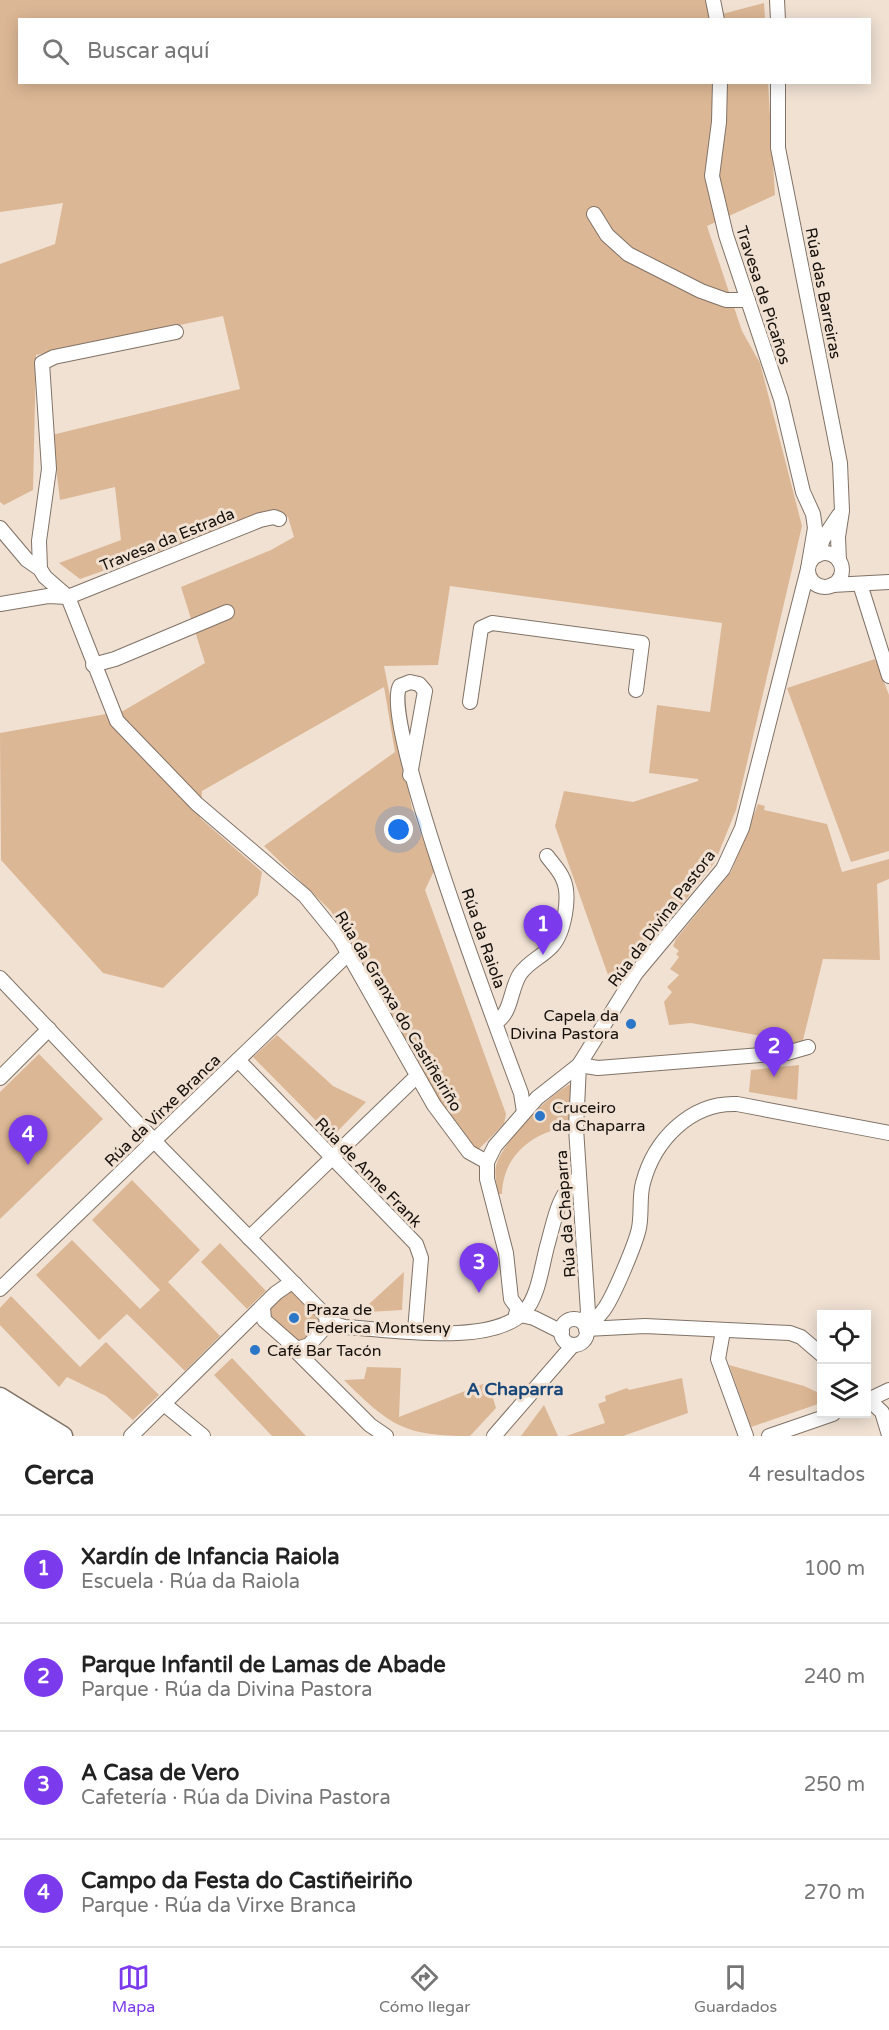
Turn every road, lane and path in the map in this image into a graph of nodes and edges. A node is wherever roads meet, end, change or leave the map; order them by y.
1 (713, 0) edge
2 (777, 0) edge
3 (717, 18) edge
4 (778, 18) edge
5 (720, 84) edge
6 (778, 84) edge
7 (594, 214) dead end
8 (748, 300) junction
9 (176, 332) dead end
10 (813, 514) junction
11 (840, 514) junction
12 (279, 519) dead end
13 (0, 528) edge
14 (812, 562) junction
15 (840, 566) junction
16 (40, 569) junction
17 (889, 582) edge
18 (860, 584) junction
19 (830, 586) junction
20 (68, 597) junction
21 (0, 604) edge
22 (796, 609) junction
23 (226, 612) dead end
24 (93, 665) junction
25 (889, 676) edge
26 (636, 690) dead end
27 (470, 702) dead end
28 (410, 775) junction
29 (547, 856) dead end
30 (348, 954) junction
31 (0, 978) edge
32 (496, 1022) junction
33 (49, 1029) junction
34 (808, 1047) dead end
35 (238, 1060) junction
36 (579, 1065) junction
37 (417, 1076) junction
38 (0, 1078) edge
39 (524, 1112) junction
40 (889, 1133) edge
41 (154, 1140) junction
42 (332, 1158) junction
43 (487, 1162) junction
44 (578, 1178) junction
45 (249, 1238) junction
46 (289, 1285) junction
47 (0, 1289) edge
48 (522, 1314) junction
49 (259, 1315) junction
50 (326, 1327) junction
51 (415, 1331) junction
52 (723, 1331) junction
53 (574, 1333) junction
54 (817, 1351) edge
55 (300, 1352) junction
56 (889, 1390) edge
57 (0, 1395) edge
58 (871, 1398) edge
59 (871, 1402) edge
60 (164, 1404) junction
61 (0, 1411) edge
62 (819, 1418) edge
63 (0, 1428) edge
64 (12, 1436) edge
65 (37, 1436) edge
66 (63, 1436) edge
67 (131, 1436) edge
68 (203, 1436) edge
69 (386, 1436) edge
70 (494, 1436) edge
71 (746, 1436) edge
72 (770, 1436) edge
73 (889, 1436) edge

1 - 3 street
2 - 4 street
5 - 8 street, Travesa de Picaños
6 - 11 street, Rúa das Barreiras
7 - 8 street
8 - 10 street, Travesa de Picaños
9 - 16 street
10 - 11 street
10 - 14 street, Travesa de Picaños
11 - 14 street
11 - 15 street, Rúa das Barreiras
12 - 20 street, Travesa da Estrada
13 - 16 street
14 - 15 street
14 - 19 street
14 - 22 street, Rúa da Divina Pastora
15 - 18 street
15 - 19 street
16 - 20 street
17 - 18 street
18 - 19 street
18 - 25 street
19 - 22 street
20 - 21 street, Travesa da Estrada
20 - 24 street, Rúa da Granxa do Castiñeiriño
22 - 36 street, Rúa da Divina Pastora
23 - 24 street
24 - 30 street, Rúa da Granxa do Castiñeiriño
26 - 27 street
28 - 28 street, Rúa da Raiola
28 - 32 street, Rúa da Raiola
29 - 32 street
30 - 35 street, Rúa da Virxe Branca
30 - 37 street, Rúa da Granxa do Castiñeiriño
31 - 33 street
32 - 39 street, Rúa da Raiola
33 - 38 street
33 - 41 street
34 - 36 street
35 - 41 street, Rúa da Virxe Branca
35 - 42 street, Rúa de Anne Frank
36 - 39 street, Rúa da Divina Pastora
36 - 44 street, Rúa da Chaparra
37 - 42 street
37 - 43 street, Rúa da Granxa do Castiñeiriño
39 - 43 street, Rúa da Divina Pastora
40 - 53 street
41 - 45 street
41 - 47 street, Rúa da Virxe Branca
42 - 45 street
42 - 51 street, Rúa de Anne Frank
43 - 48 street
44 - 48 street
44 - 53 street, Rúa da Chaparra
45 - 46 street
46 - 49 street
46 - 50 street
48 - 51 street
48 - 53 street
49 - 55 street
49 - 60 street
50 - 51 street
50 - 55 street
52 - 53 street
52 - 54 street
52 - 71 street
53 - 70 street
55 - 69 street
56 - 58 street
57 - 66 highway
59 - 73 street
60 - 67 street
60 - 68 street
61 - 65 highway
62 - 72 street
63 - 64 highway

